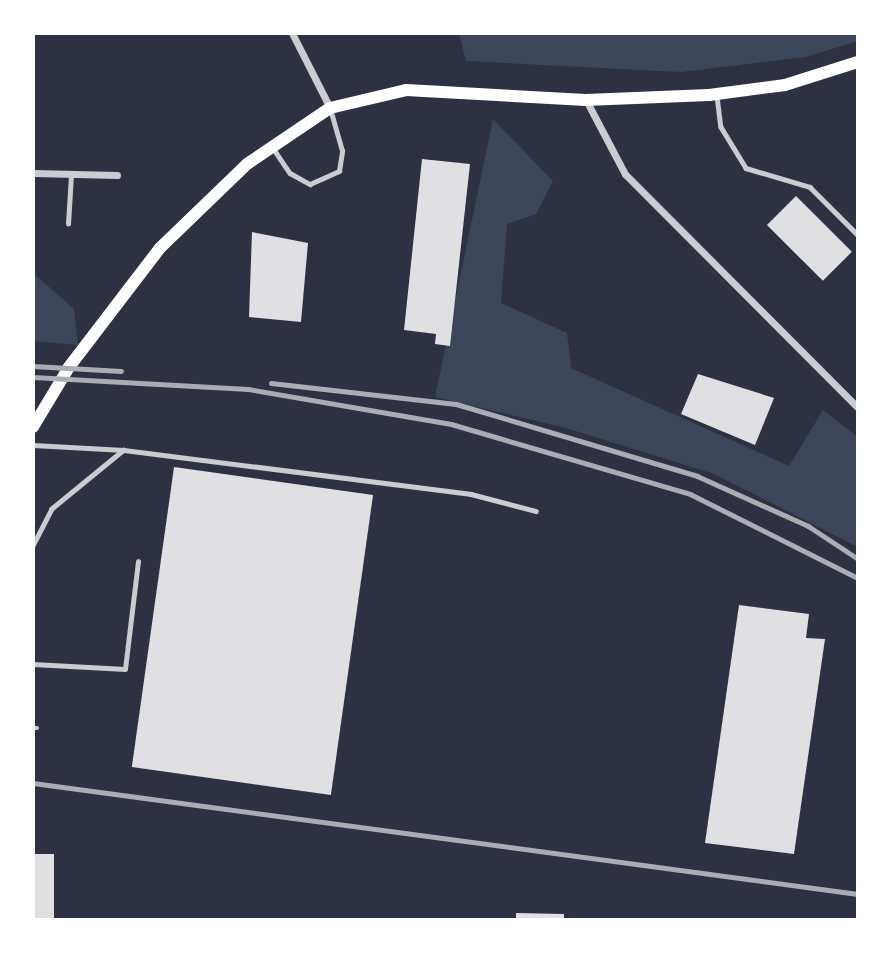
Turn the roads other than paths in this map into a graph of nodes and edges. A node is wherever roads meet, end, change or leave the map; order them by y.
1 (292, 33) edge
2 (858, 62) edge
3 (716, 95) junction
4 (586, 100) junction
5 (330, 108) junction
6 (271, 145) junction
7 (33, 173) edge
8 (71, 174) junction
9 (117, 175) dead end
10 (68, 224) dead end
11 (858, 235) edge
12 (858, 408) edge
13 (33, 427) edge
14 (33, 445) edge
15 (124, 450) junction
16 (536, 512) dead end
17 (33, 546) edge
18 (138, 562) dead end
19 (33, 664) edge

1 - 5 street
2 - 3 main road
3 - 4 main road
3 - 11 lane
4 - 5 main road
4 - 12 street
5 - 6 main road
5 - 6 lane
6 - 13 main road
7 - 8 street
8 - 9 street
8 - 10 lane
14 - 15 lane
15 - 16 lane
15 - 17 lane
18 - 19 lane

